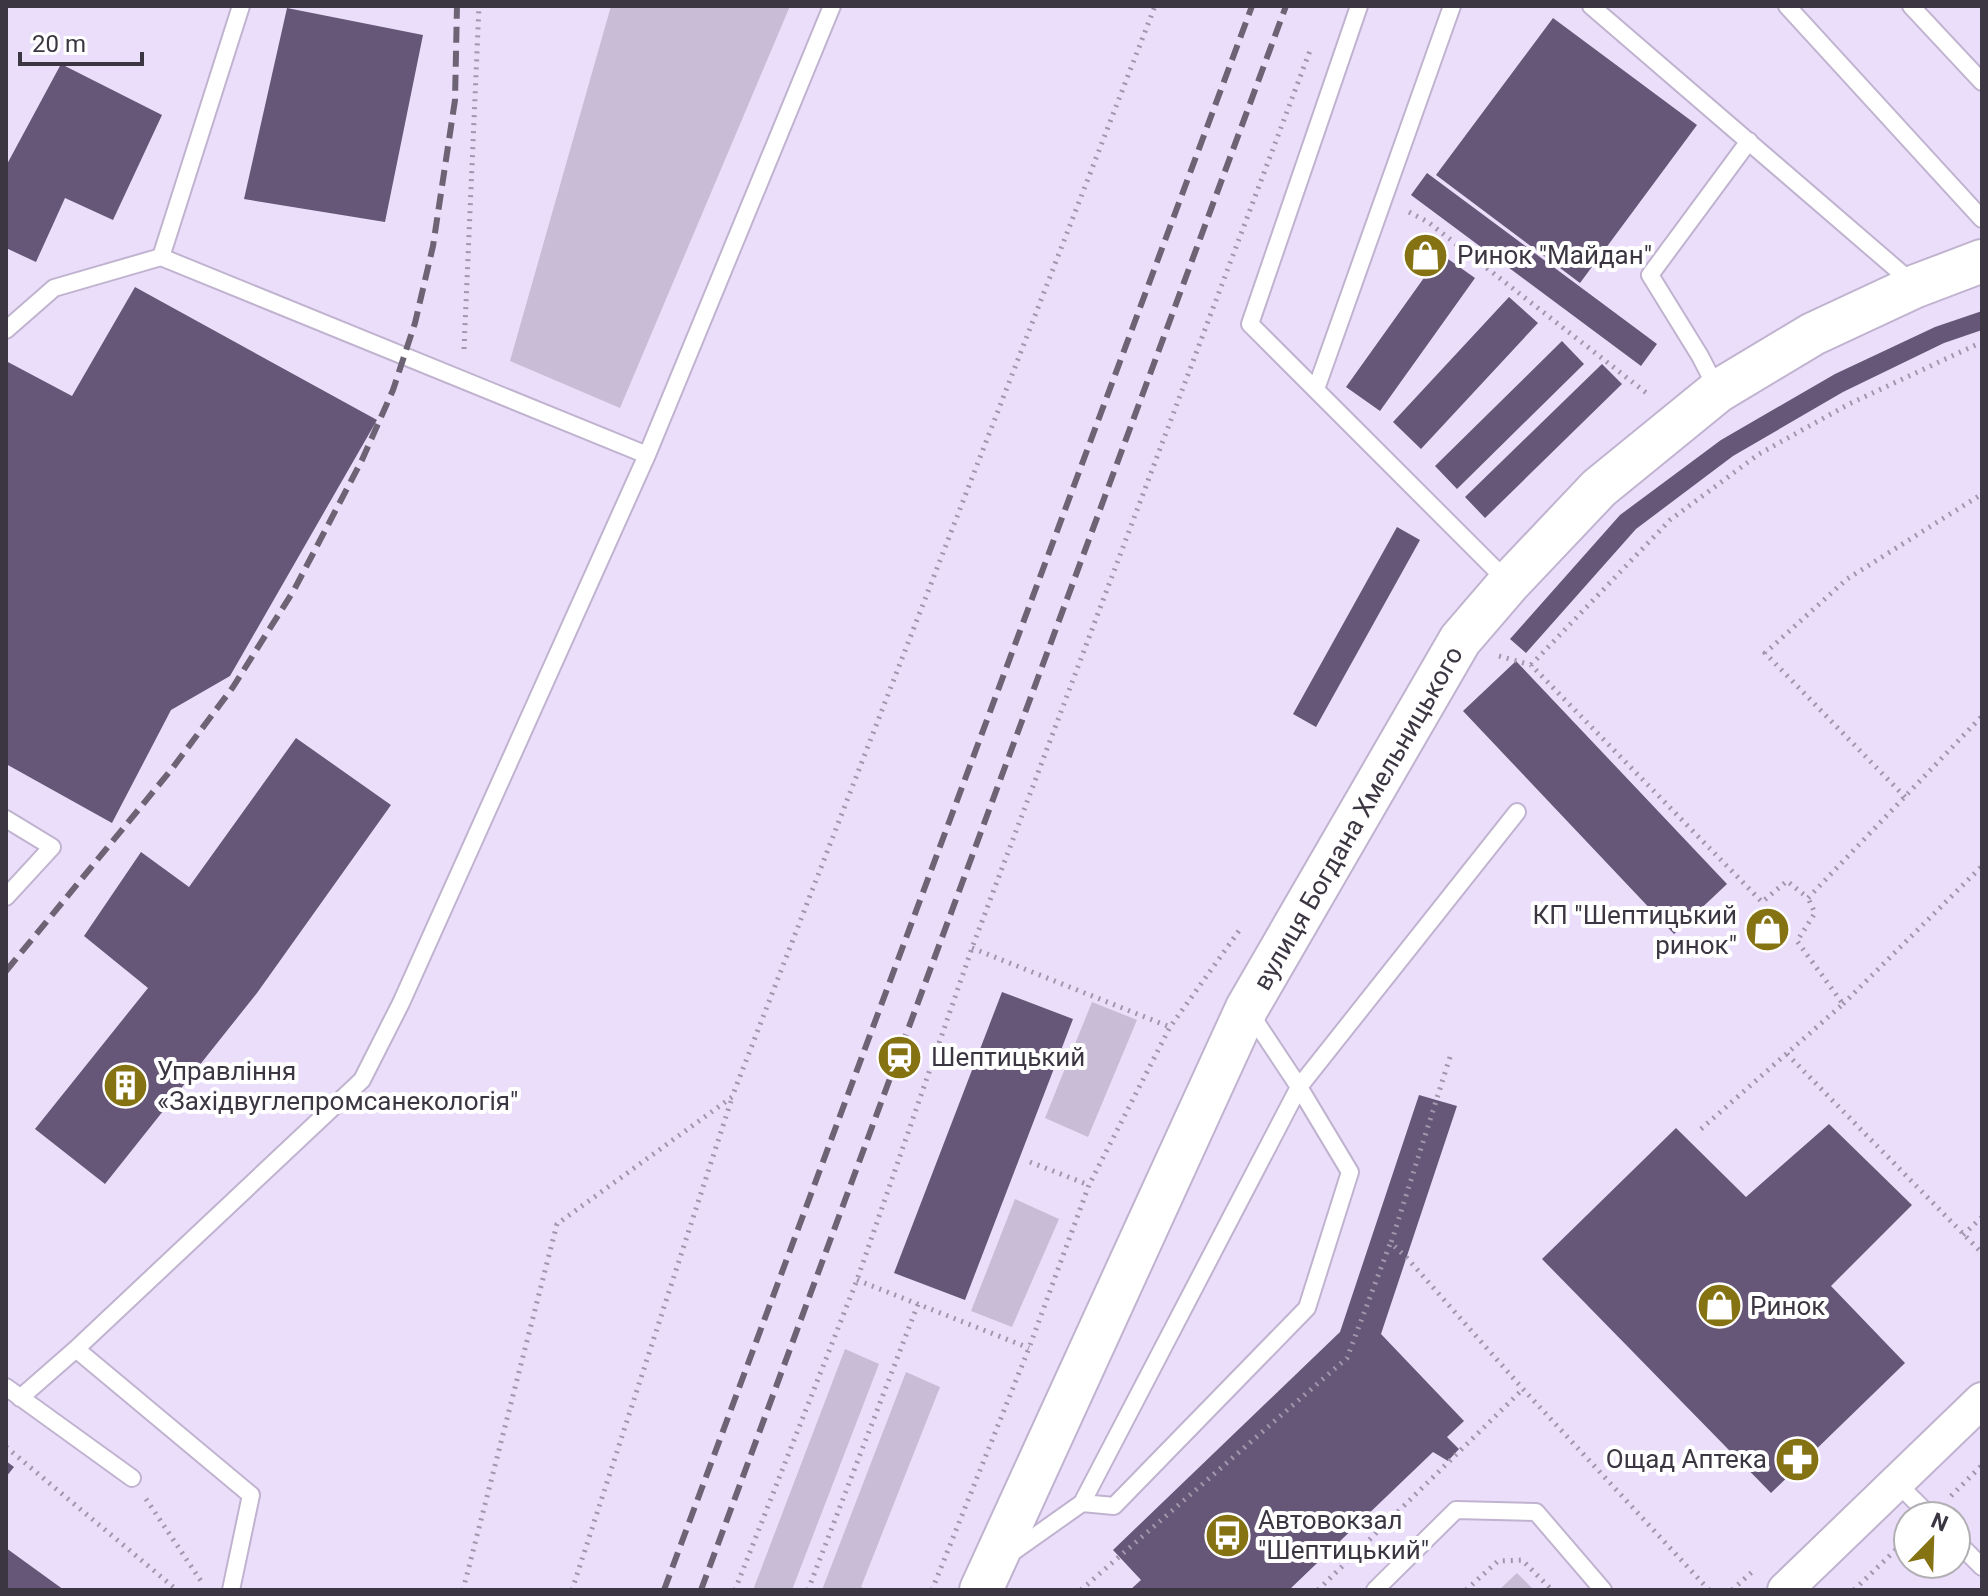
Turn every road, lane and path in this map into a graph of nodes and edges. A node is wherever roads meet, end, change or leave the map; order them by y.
1 (241, 6) edge
2 (479, 6) edge
3 (832, 6) edge
4 (1155, 6) edge
5 (1359, 6) edge
6 (1452, 6) edge
7 (1591, 6) edge
8 (1787, 6) edge
9 (1911, 6) edge
10 (1315, 36) dead end
11 (1982, 82) edge
12 (1749, 141) junction
13 (1384, 200) junction
14 (1982, 219) edge
15 (161, 257) junction
16 (1982, 261) edge
17 (1916, 286) junction
18 (6, 330) edge
19 (1982, 342) edge
20 (463, 378) junction
21 (1316, 389) junction
22 (1718, 391) junction
23 (1653, 399) dead end
24 (647, 455) junction
25 (1982, 494) edge
26 (1509, 583) junction
27 (1488, 653) dead end
28 (1531, 665) junction
29 (1982, 716) edge
30 (1905, 797) junction
31 (1517, 812) dead end
32 (6, 819) edge
33 (1982, 866) edge
34 (6, 897) edge
35 (1808, 898) junction
36 (972, 948) junction
37 (1843, 1004) junction
38 (1247, 1008) junction
39 (1170, 1027) dead end
40 (1787, 1054) junction
41 (1450, 1057) dead end
42 (1299, 1087) junction
43 (732, 1097) junction
44 (1701, 1129) dead end
45 (1030, 1162) dead end
46 (1089, 1185) dead end
47 (1982, 1217) edge
48 (1963, 1235) junction
49 (1391, 1243) junction
50 (1982, 1253) edge
51 (857, 1280) junction
52 (918, 1304) junction
53 (1029, 1348) dead end
54 (76, 1349) junction
55 (6, 1387) edge
56 (1523, 1389) junction
57 (20, 1398) junction
58 (1982, 1400) edge
59 (6, 1447) edge
60 (1982, 1465) edge
61 (132, 1478) joint
62 (1896, 1482) junction
63 (1914, 1500) edge
64 (1946, 1500) edge
65 (1082, 1503) junction
66 (1892, 1553) edge
67 (985, 1579) edge
68 (177, 1590) edge
69 (207, 1590) edge
70 (231, 1590) edge
71 (463, 1590) edge
72 (572, 1590) edge
73 (735, 1590) edge
74 (808, 1590) edge
75 (1081, 1590) edge
76 (1318, 1590) edge
77 (1375, 1590) edge
78 (1466, 1590) edge
79 (1552, 1590) edge
80 (1603, 1590) edge
81 (1709, 1590) edge
82 (1785, 1590) edge
83 (1854, 1590) edge

1 - 15 lane
2 - 20 path
3 - 24 lane
4 - 43 path
5 - 21 lane
6 - 13 lane
7 - 12 lane
8 - 14 lane
9 - 11 lane
10 - 36 path
12 - 17 lane
12 - 22 lane
13 - 21 lane
13 - 23 path
15 - 18 lane
15 - 20 lane
16 - 17 street, вулиця Богдана Хмельницького
17 - 22 street, вулиця Богдана Хмельницького
19 - 28 path
20 - 24 lane
21 - 26 lane
22 - 26 street, вулиця Богдана Хмельницького
24 - 54 lane
25 - 30 path
26 - 38 street, вулиця Богдана Хмельницького
27 - 28 path
28 - 35 path
29 - 30 path
30 - 35 path
31 - 42 lane
32 - 34 lane
33 - 37 path
35 - 37 path
36 - 39 path
36 - 51 path
37 - 40 path
38 - 42 lane
38 - 67 street, вулиця Богдана Хмельницького
40 - 44 path
40 - 48 path
41 - 49 path
42 - 65 lane
42 - 65 lane
43 - 71 path
43 - 72 path
45 - 46 path
47 - 48 path
48 - 50 path
49 - 56 path
49 - 75 path
51 - 52 path
51 - 73 path
52 - 53 path
52 - 74 path
54 - 57 lane
54 - 70 lane
55 - 57 lane
56 - 76 path
56 - 81 path
57 - 61 lane
58 - 62 street
59 - 68 path
60 - 64 path
61 - 69 path
62 - 63 lane
62 - 82 street
65 - 67 lane
66 - 83 path
77 - 80 lane
78 - 79 path

